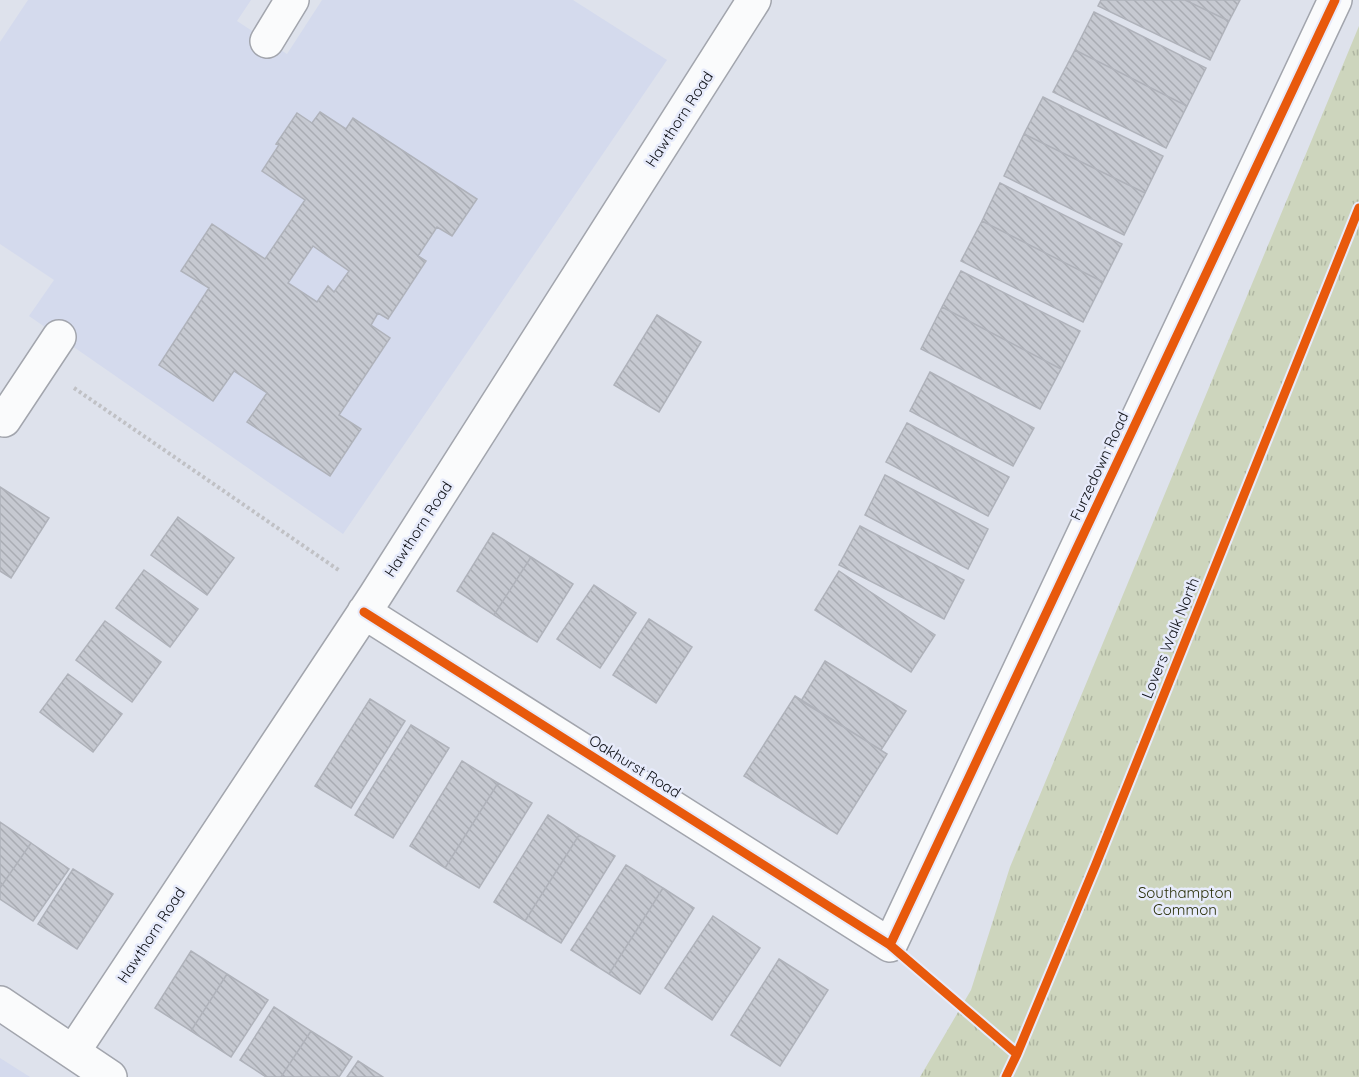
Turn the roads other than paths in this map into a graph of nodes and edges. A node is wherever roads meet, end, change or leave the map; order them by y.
1 (292, 0) edge
2 (754, 0) edge
3 (1335, 0) edge
4 (267, 41) dead end
5 (59, 337) dead end
6 (0, 418) edge
7 (369, 604) junction
8 (890, 945) joint
9 (0, 1003) edge
10 (73, 1052) junction
11 (110, 1077) edge

1 - 4 street
2 - 7 street, Hawthorn Road
3 - 8 street, Furzedown Road
5 - 6 street
7 - 8 street, Oakhurst Road
7 - 10 street, Hawthorn Road
9 - 10 street
10 - 11 street

